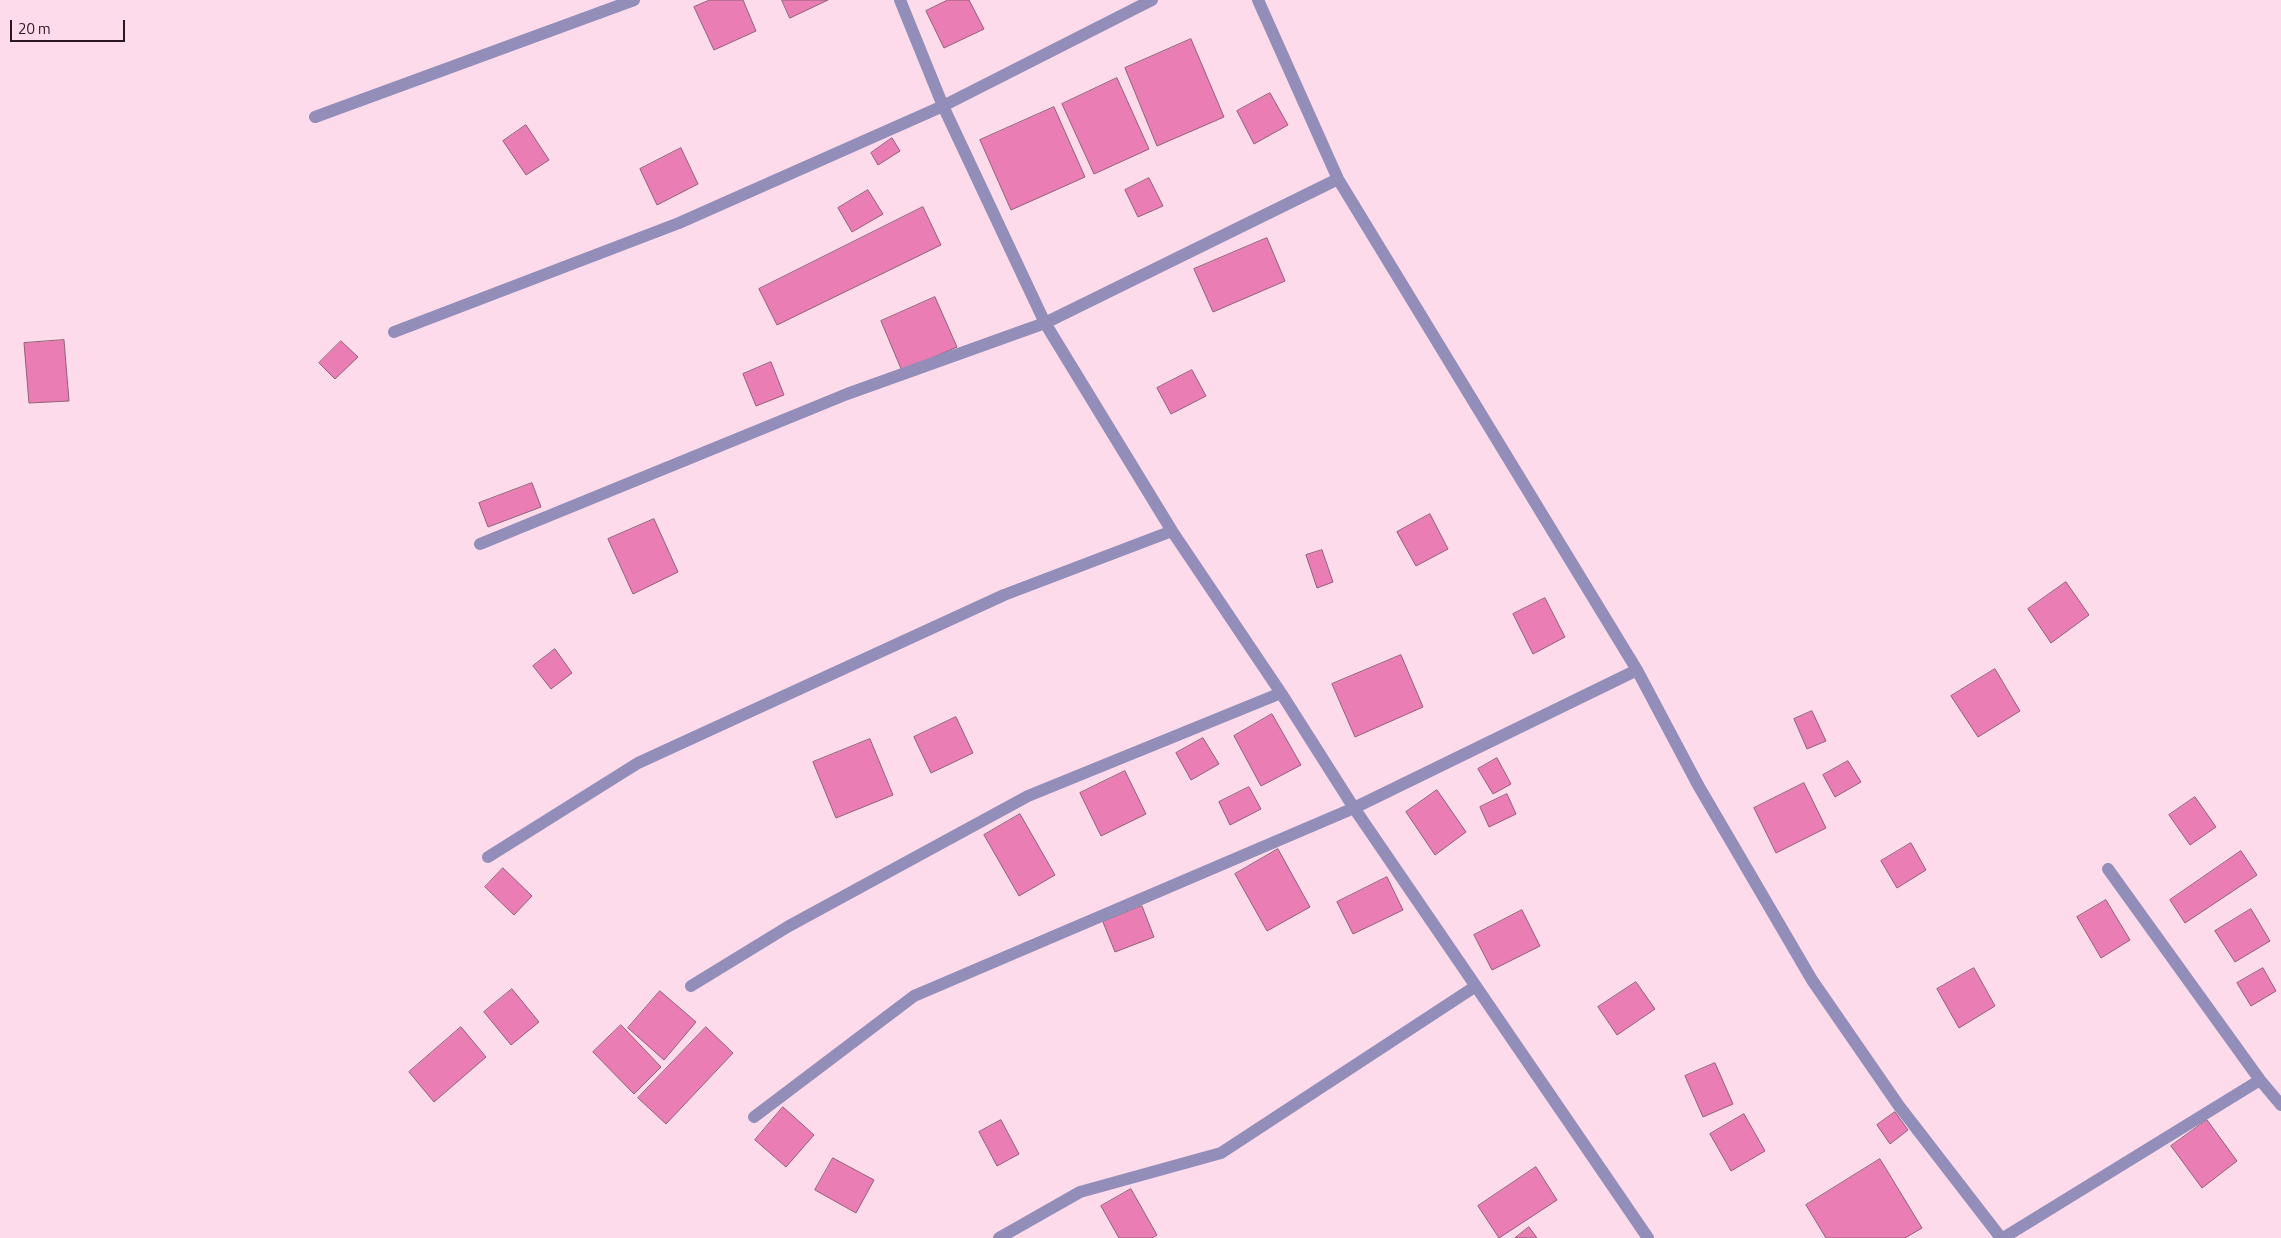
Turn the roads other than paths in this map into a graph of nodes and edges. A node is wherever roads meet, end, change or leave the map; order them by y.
1 (634, 0) edge
2 (900, 0) edge
3 (1152, 0) edge
4 (1258, 0) edge
5 (943, 106) junction
6 (315, 118) dead end
7 (1338, 179) junction
8 (1045, 324) junction
9 (394, 332) dead end
10 (1172, 531) junction
11 (480, 544) dead end
12 (1637, 670) junction
13 (1281, 693) junction
14 (1354, 808) junction
15 (488, 857) dead end
16 (2108, 869) dead end
17 (691, 986) dead end
18 (1476, 986) junction
19 (2260, 1080) junction
20 (2281, 1105) edge
21 (754, 1117) dead end
22 (999, 1238) edge
23 (1648, 1238) edge
24 (2002, 1238) edge

1 - 6 street
2 - 5 street
3 - 5 street
4 - 7 street
5 - 8 street
5 - 9 street
7 - 8 street
7 - 12 street
8 - 10 street
8 - 11 street
10 - 13 street
10 - 15 street
12 - 14 street
12 - 24 street
13 - 14 street
13 - 17 street
14 - 18 street
14 - 21 street
16 - 19 street
18 - 22 street
18 - 23 street
19 - 20 street
19 - 24 street

